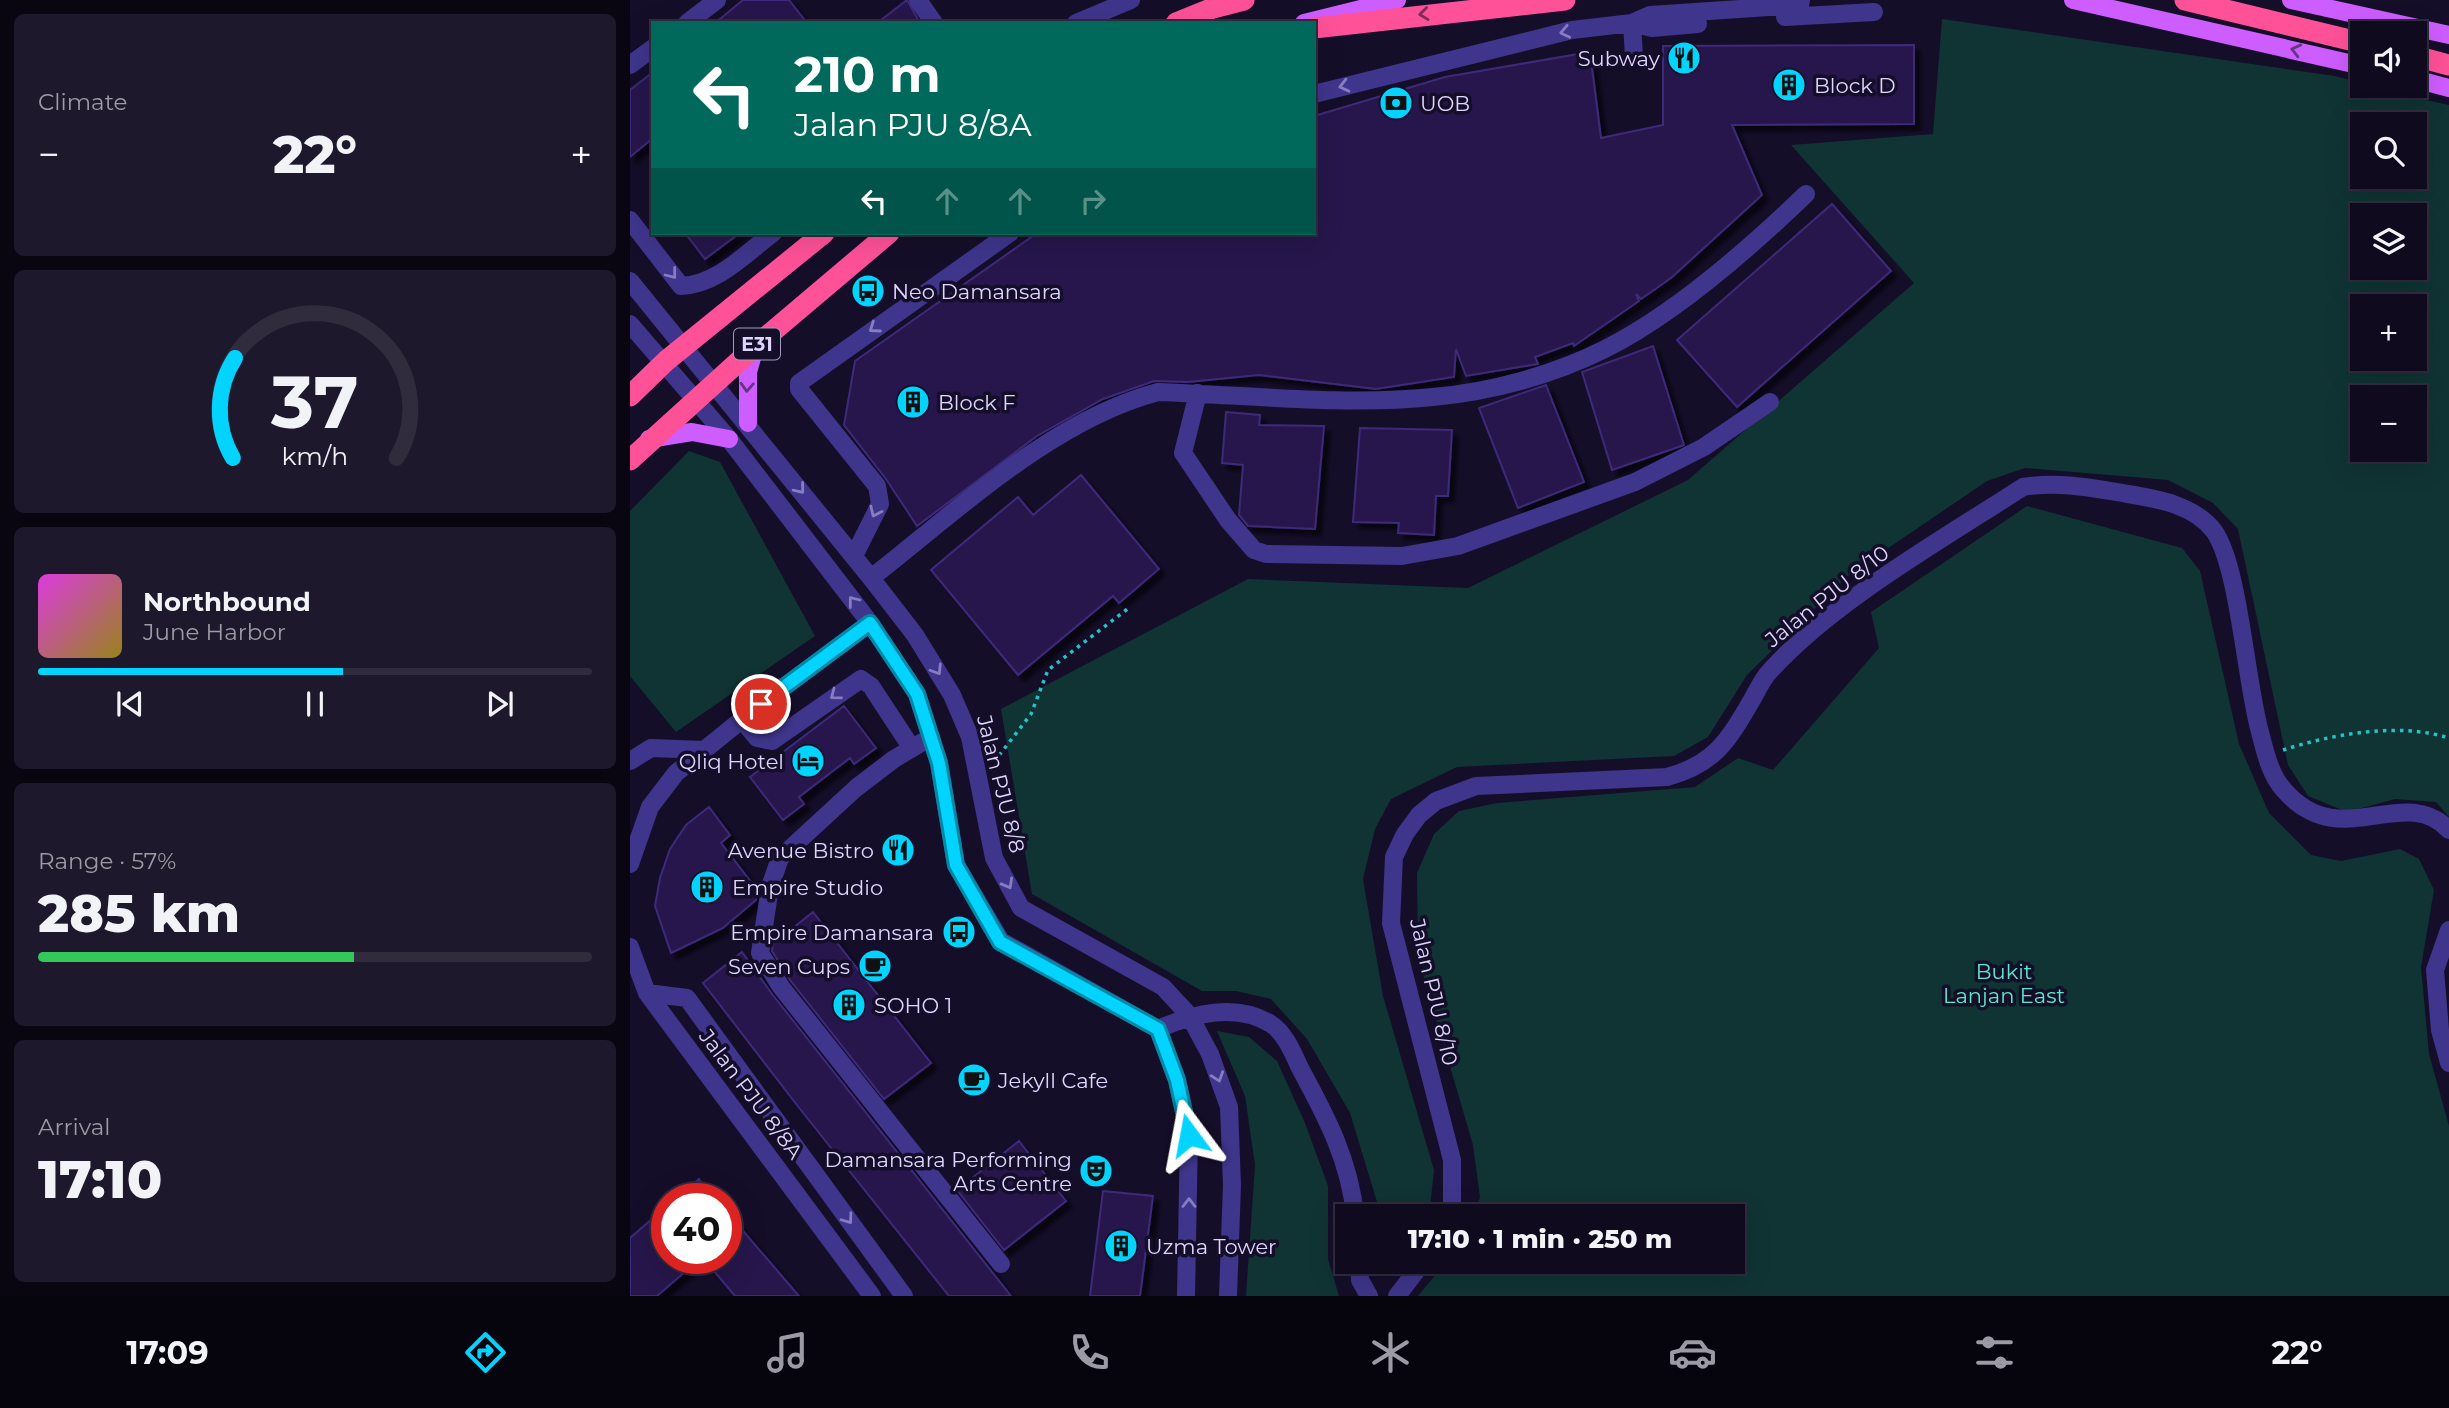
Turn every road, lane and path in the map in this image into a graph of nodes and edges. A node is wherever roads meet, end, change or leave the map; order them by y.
1 (718, 0) edge
2 (918, 0) edge
3 (1131, 0) edge
4 (1244, 0) edge
5 (1254, 0) edge
6 (1397, 0) edge
7 (1564, 0) edge
8 (1801, 0) edge
9 (2073, 0) edge
10 (2185, 0) edge
11 (2291, 0) edge
12 (1813, 8) edge
13 (1874, 12) dead end
14 (690, 21) edge
15 (933, 21) edge
16 (1081, 21) edge
17 (1181, 21) edge
18 (1190, 21) edge
19 (1312, 21) edge
20 (1632, 23) junction
21 (1316, 28) edge
22 (2447, 34) edge
23 (2350, 40) edge
24 (651, 49) edge
25 (1634, 57) dead end
26 (2427, 59) edge
27 (2350, 63) edge
28 (630, 65) edge
29 (2449, 65) edge
30 (2427, 82) edge
31 (2449, 88) edge
32 (1316, 94) edge
33 (1806, 194) dead end
34 (630, 220) edge
35 (770, 235) edge
36 (816, 235) edge
37 (822, 235) edge
38 (887, 235) edge
39 (897, 235) edge
40 (1007, 235) edge
41 (630, 281) edge
42 (630, 324) edge
43 (682, 345) junction
44 (754, 351) junction
45 (662, 362) junction
46 (715, 384) junction
47 (630, 387) edge
48 (1198, 393) junction
49 (630, 396) edge
50 (695, 400) junction
51 (1770, 402) dead end
52 (748, 423) junction
53 (647, 439) junction
54 (729, 439) junction
55 (630, 458) edge
56 (854, 556) junction
57 (871, 578) junction
58 (1130, 607) dead end
59 (870, 623) junction
60 (742, 720) junction
61 (931, 737) junction
62 (2449, 738) edge
63 (911, 747) junction
64 (704, 750) junction
65 (2267, 756) junction
66 (630, 761) edge
67 (979, 781) junction
68 (2449, 830) edge
69 (630, 864) edge
70 (2449, 930) edge
71 (630, 947) edge
72 (647, 993) junction
73 (1189, 1015) junction
74 (1158, 1029) junction
75 (2449, 1063) edge
76 (1354, 1204) edge
77 (1452, 1204) edge
78 (1001, 1264) dead end
79 (1360, 1274) edge
80 (1414, 1274) edge
81 (872, 1296) edge
82 (904, 1296) edge
83 (1186, 1296) edge
84 (1228, 1296) edge
85 (1369, 1296) edge
86 (1397, 1296) edge

1 - 14 street
2 - 15 street
3 - 16 street
4 - 17 highway
5 - 18 main road
6 - 19 main road
7 -> 21 highway
8 - 20 street
27 -> 9 main road
10 - 23 highway
11 - 22 main road
12 - 13 street
12 - 20 street
20 - 25 street
20 -> 32 street
24 - 28 street
26 - 29 highway
30 - 31 main road
33 - 48 street
34 -> 35 street
36 - 43 main road
37 - 49 highway, E31, bridge
38 - 55 highway, E31, bridge
39 - 44 main road
40 -> 56 street
41 - 43 street, Jalan PJU 8/8
42 - 45 street
43 - 45 main road
43 - 46 street, Jalan PJU 8/8
44 - 46 main road
44 -> 52 main road
45 - 47 main road
45 - 50 street
46 - 50 main road
46 - 52 street, Jalan PJU 8/8
48 - 51 street
48 - 57 street
50 - 53 main road
50 - 54 street
52 -> 56 street, Jalan PJU 8/8
53 - 54 main road
53 - 55 main road
59 -> 54 street
56 - 57 street, Jalan PJU 8/8
57 -> 67 street, Jalan PJU 8/8
58 - 67 path
59 - 60 street
59 - 61 street
63 -> 60 street
60 - 64 street
61 - 63 street
61 - 74 street
62 - 65 path
63 - 78 street
64 - 66 street
64 - 69 street
65 - 68 street, Jalan PJU 8/10
65 - 77 street, Jalan PJU 8/10
67 -> 73 street, Jalan PJU 8/8
70 - 75 street
71 - 72 street, Jalan PJU 8/8A
72 - 81 street, Jalan PJU 8/8A
72 -> 82 street
73 - 74 street
73 - 76 street
73 -> 84 street, Jalan PJU 8/8
83 -> 74 street
79 - 85 street
80 - 86 street

